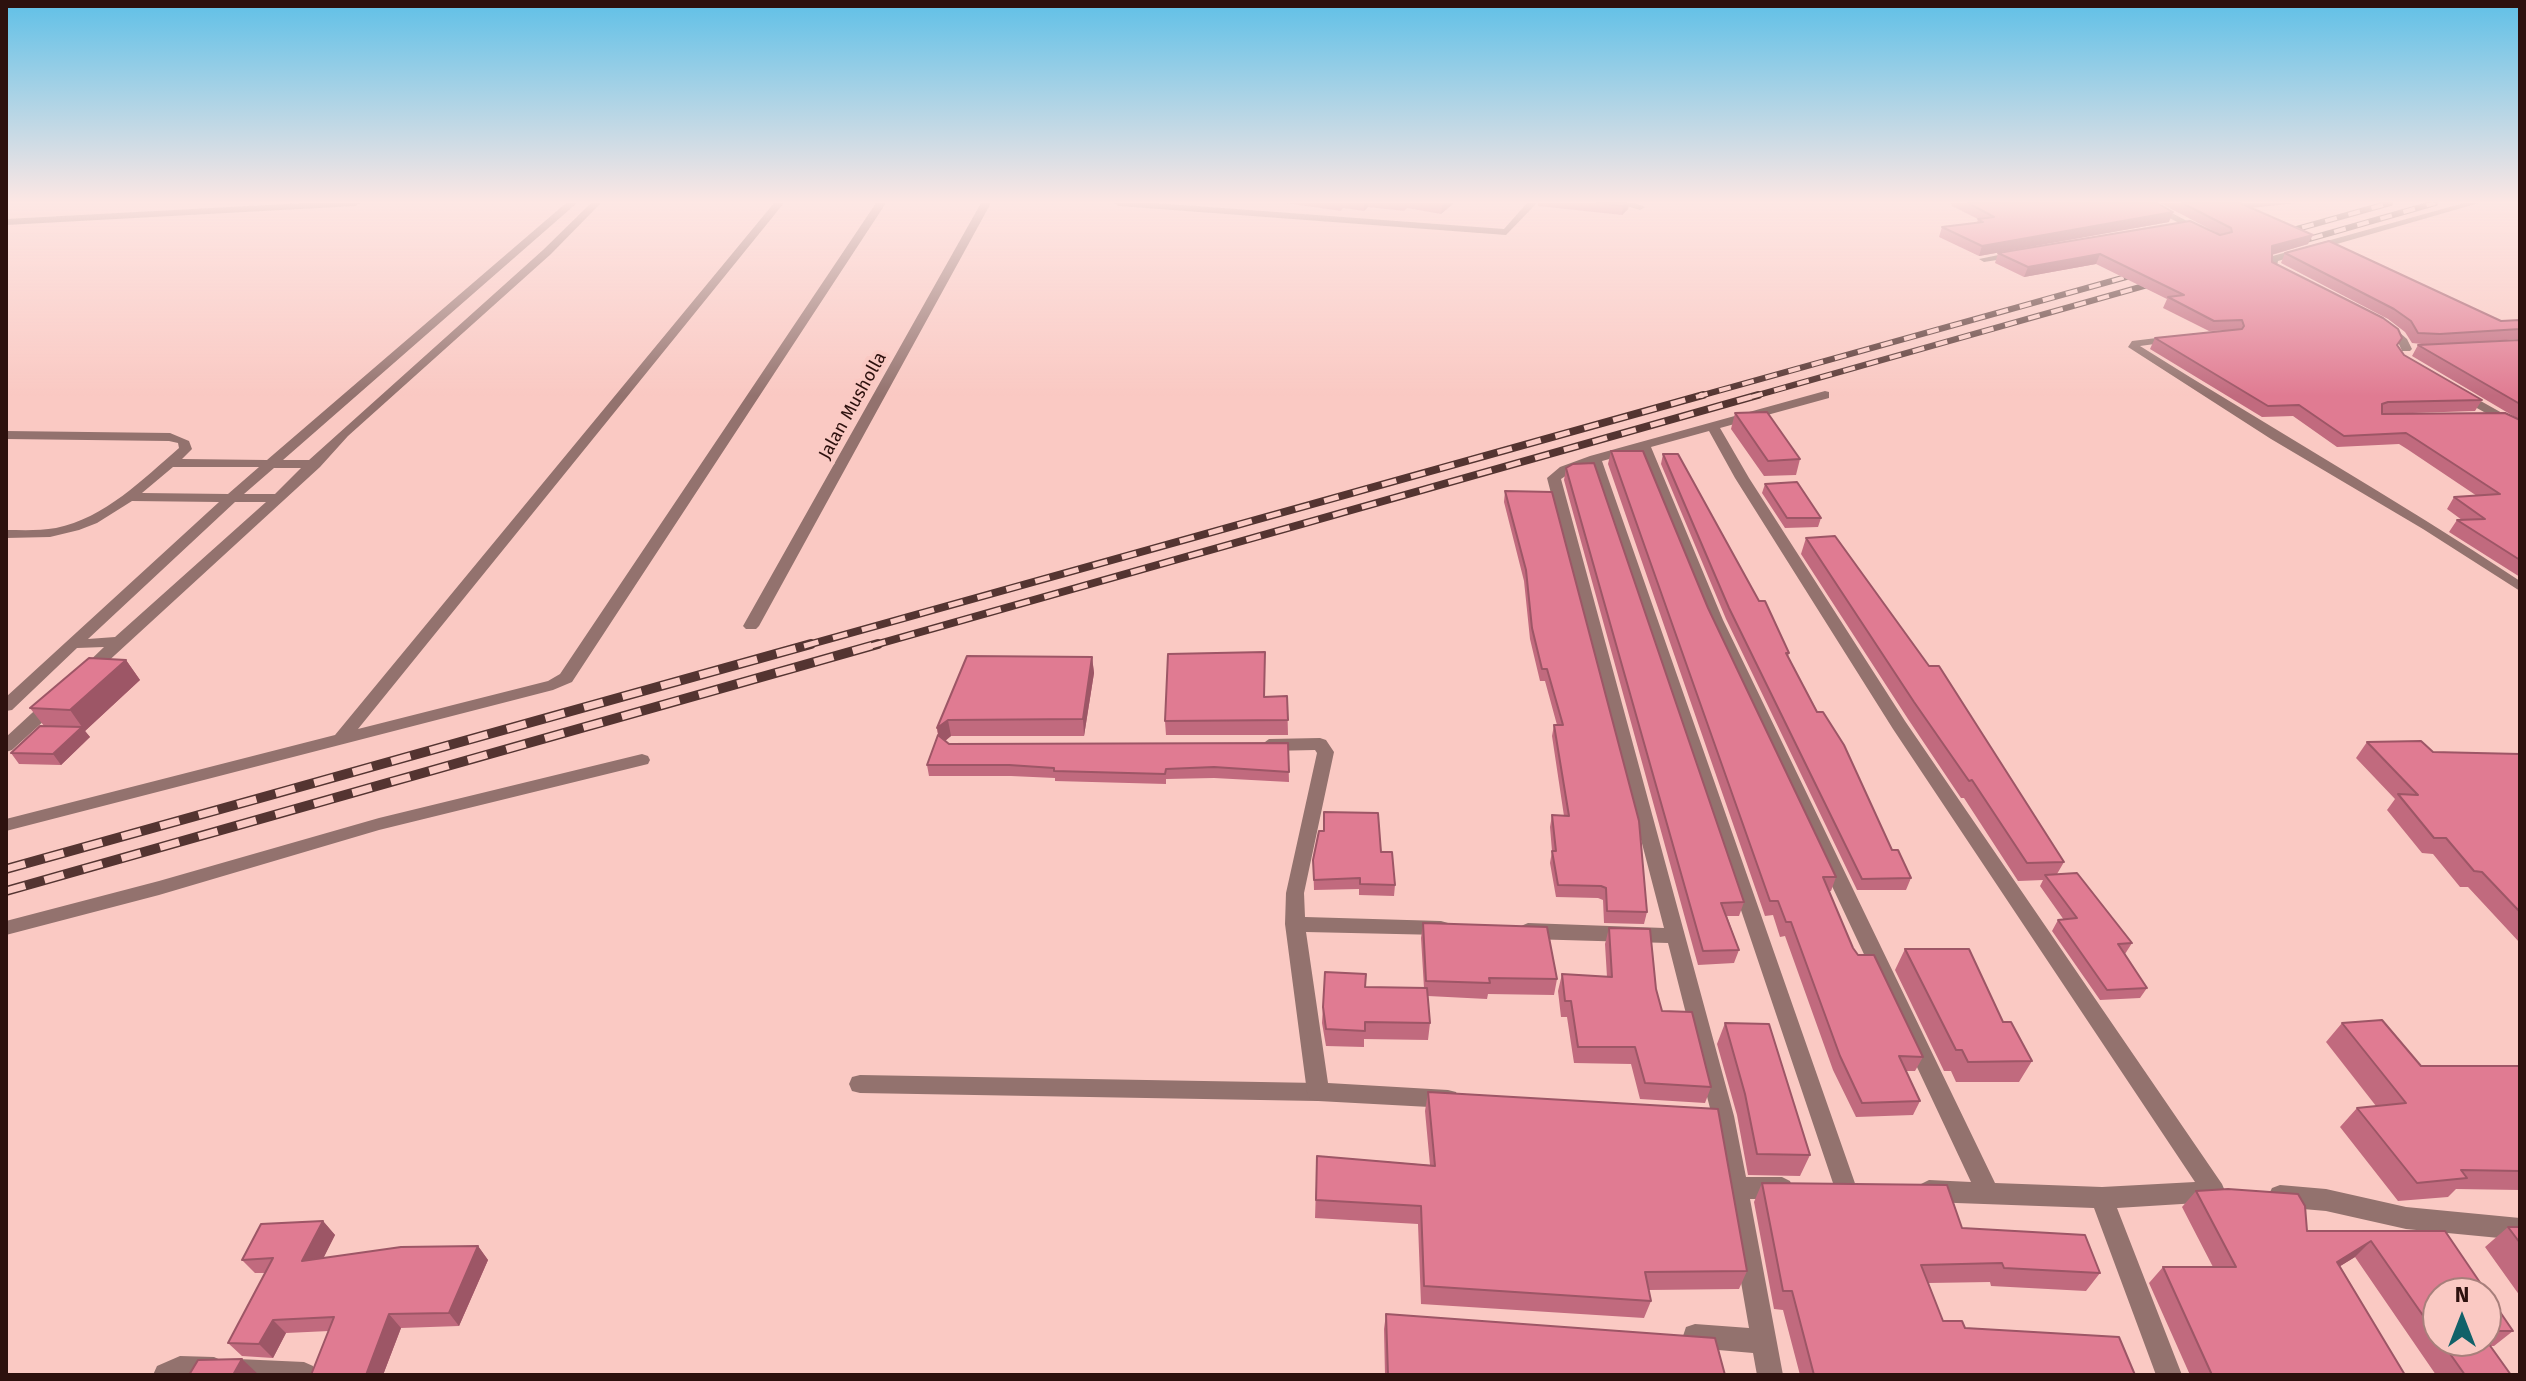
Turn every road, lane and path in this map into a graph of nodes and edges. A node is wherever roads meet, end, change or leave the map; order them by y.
1 (498, 267) edge
2 (530, 267) edge
3 (726, 267) edge
4 (838, 267) edge
5 (950, 267) edge
6 (2273, 267) edge
7 (2296, 280) edge
8 (2370, 318) edge
9 (2186, 338) edge
10 (407, 347) junction
11 (440, 347) junction
12 (2420, 350) edge
13 (2452, 389) edge
14 (1825, 395) dead end
15 (2501, 417) junction
16 (2471, 418) edge
17 (1713, 427) junction
18 (2520, 428) edge
19 (6, 435) edge
20 (1643, 444) junction
21 (1595, 459) junction
22 (169, 463) junction
23 (269, 464) junction
24 (315, 464) junction
25 (129, 497) junction
26 (231, 498) junction
27 (278, 498) junction
28 (6, 534) edge
29 (2520, 587) edge
30 (751, 626) dead end
31 (118, 642) junction
32 (72, 644) junction
33 (73, 684) edge
34 (62, 694) edge
35 (6, 706) edge
36 (342, 738) junction
37 (1258, 745) edge
38 (6, 746) edge
39 (642, 760) dead end
40 (6, 825) edge
41 (1295, 924) junction
42 (6, 928) edge
43 (1453, 929) edge
44 (1501, 930) edge
45 (1675, 936) junction
46 (860, 1084) dead end
47 (1318, 1092) junction
48 (1463, 1100) edge
49 (1693, 1114) edge
50 (1723, 1116) junction
51 (1736, 1188) junction
52 (1909, 1190) edge
53 (1987, 1191) junction
54 (2214, 1191) junction
55 (2102, 1198) junction
56 (2520, 1229) edge
57 (1666, 1335) edge
58 (1762, 1341) junction
59 (166, 1375) edge
60 (304, 1375) edge
61 (1770, 1375) edge
62 (2169, 1375) edge

1 - 10 street
2 - 11 street
3 - 36 street
4 - 36 street
5 - 30 street, Jalan Musholla
6 - 7 street
8 - 12 street
9 - 29 street
10 - 11 street
10 - 23 street
11 - 24 street
13 - 15 street
14 - 17 street
15 - 16 street
15 - 18 street
17 - 20 street
17 - 54 street
19 - 22 street
20 - 21 street
20 - 53 street
21 - 45 street
21 - 51 street
22 - 23 street
22 - 25 street
23 - 24 street
23 - 26 street
24 - 27 street
25 - 26 street
25 - 28 street
26 - 27 street
26 - 32 street
27 - 31 street
31 - 32 street
31 - 33 street
32 - 35 street
34 - 38 street
36 - 40 street
37 - 41 street
39 - 42 street
41 - 43 street
41 - 47 street
44 - 45 street
45 - 50 street
46 - 47 street
47 - 48 street
49 - 50 street
50 - 51 street
51 - 58 street
52 - 53 street
53 - 55 street
54 - 55 street
54 - 56 street
55 - 62 street
57 - 58 street
58 - 61 street
59 - 60 street

